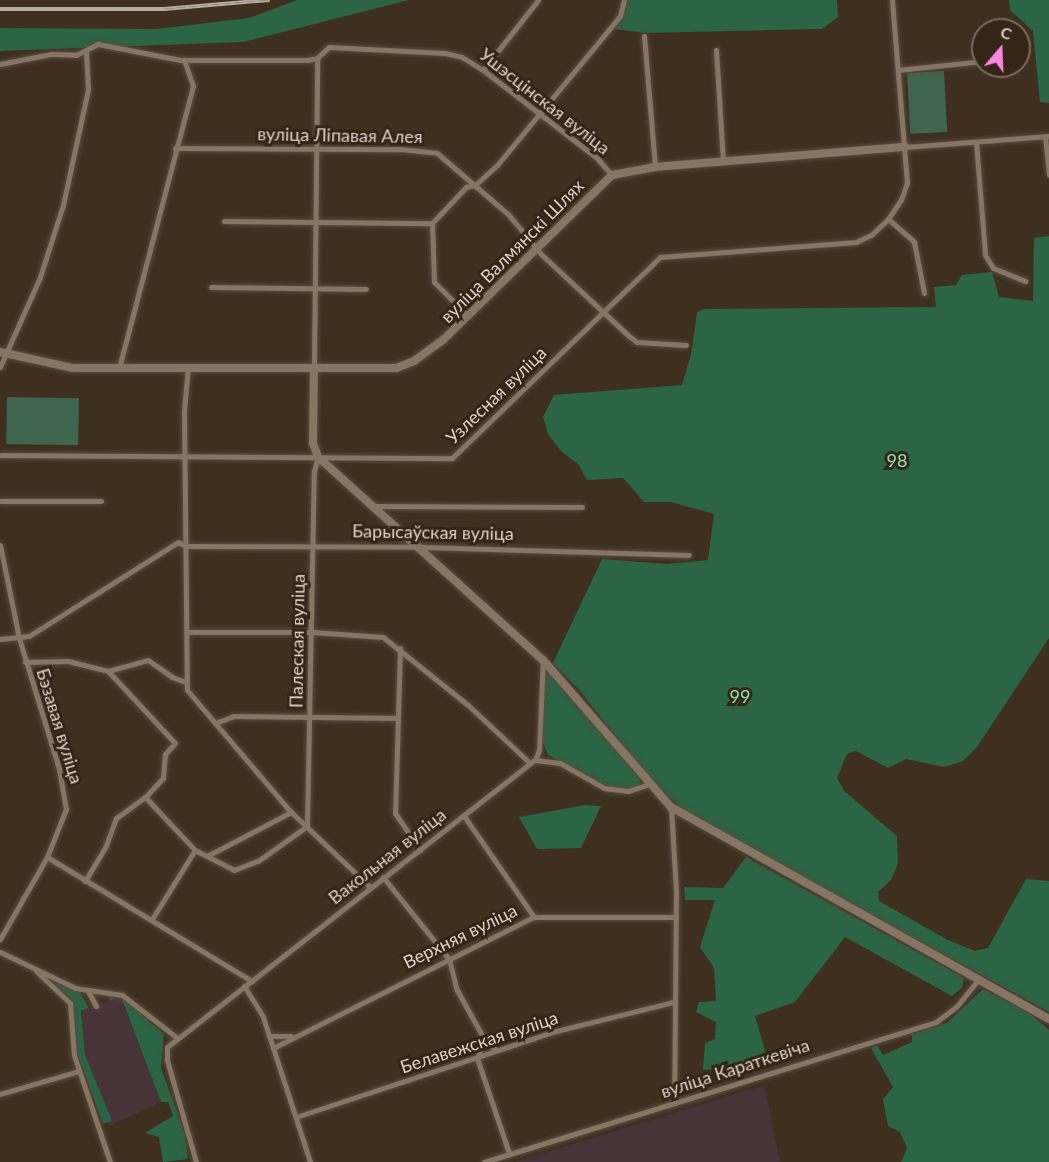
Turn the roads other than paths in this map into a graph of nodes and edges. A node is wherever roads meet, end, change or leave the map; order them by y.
1 (538, 0) edge
2 (624, 0) edge
3 (892, 0) edge
4 (644, 36) dead end
5 (87, 50) junction
6 (716, 50) dead end
7 (316, 58) junction
8 (184, 60) junction
9 (971, 62) edge
10 (0, 64) edge
11 (483, 70) junction
12 (898, 70) junction
13 (540, 114) junction
14 (1047, 136) edge
15 (975, 142) junction
16 (905, 147) junction
17 (175, 148) junction
18 (317, 149) junction
19 (723, 162) junction
20 (655, 167) junction
21 (612, 175) junction
22 (1049, 175) edge
23 (475, 185) junction
24 (888, 219) junction
25 (315, 220) junction
26 (224, 221) dead end
27 (432, 223) junction
28 (537, 248) junction
29 (1026, 281) dead end
30 (211, 287) dead end
31 (366, 289) dead end
32 (315, 290) junction
33 (924, 293) dead end
34 (602, 311) junction
35 (468, 316) junction
36 (686, 345) dead end
37 (2, 353) edge
38 (0, 367) edge
39 (188, 367) junction
40 (314, 367) junction
41 (119, 368) junction
42 (0, 454) edge
43 (186, 456) junction
44 (318, 458) junction
45 (0, 501) edge
46 (101, 501) dead end
47 (372, 506) junction
48 (582, 507) dead end
49 (187, 536) junction
50 (178, 542) junction
51 (0, 544) edge
52 (314, 545) junction
53 (186, 546) junction
54 (416, 547) junction
55 (689, 555) dead end
56 (187, 632) junction
57 (312, 632) junction
58 (19, 638) junction
59 (0, 639) edge
60 (400, 648) junction
61 (543, 660) junction
62 (25, 662) junction
63 (108, 671) junction
64 (186, 682) junction
65 (311, 716) junction
66 (397, 718) junction
67 (215, 723) junction
68 (532, 761) junction
69 (650, 784) junction
70 (145, 797) junction
71 (671, 807) junction
72 (291, 812) junction
73 (464, 816) junction
74 (307, 826) junction
75 (195, 850) junction
76 (420, 850) junction
77 (207, 856) junction
78 (48, 857) junction
79 (383, 877) junction
80 (86, 881) junction
81 (370, 887) junction
82 (534, 917) junction
83 (676, 917) junction
84 (152, 919) junction
85 (0, 939) edge
86 (0, 952) edge
87 (449, 958) junction
88 (36, 971) junction
89 (980, 979) junction
90 (252, 981) junction
91 (244, 987) junction
92 (88, 992) junction
93 (673, 1002) junction
94 (96, 1006) dead end
95 (1049, 1019) edge
96 (163, 1029) junction
97 (270, 1036) junction
98 (292, 1036) junction
99 (176, 1037) junction
100 (484, 1039) junction
101 (167, 1047) junction
102 (273, 1048) junction
103 (496, 1050) junction
104 (477, 1058) junction
105 (79, 1071) junction
106 (0, 1094) edge
107 (674, 1103) junction
108 (296, 1117) junction
109 (509, 1153) junction
110 (111, 1162) edge
111 (196, 1162) edge
112 (310, 1162) edge
113 (484, 1162) edge

1 - 11 street
2 - 13 street
3 - 12 street, Узлесная вуліца
4 - 20 street
5 - 8 street, Ушэсцінская вуліца
5 - 10 street, Ушэсцінская вуліца
5 - 37 street
6 - 19 street
7 - 8 street, Ушэсцінская вуліца
7 - 11 street, Ушэсцінская вуліца
7 - 18 street
8 - 17 street
9 - 12 street
11 - 13 street, Ушэсцінская вуліца
12 - 16 street, Узлесная вуліца
13 - 21 street, Ушэсцінская вуліца
13 - 23 street
14 - 15 street
14 - 22 street
15 - 16 street
15 - 29 street
16 - 19 main road
16 - 24 street, Узлесная вуліца
17 - 18 street, вуліца Ліпавая Алея
17 - 41 street
18 - 23 street, вуліца Ліпавая Алея
18 - 25 street
19 - 20 main road
20 - 21 main road
21 - 28 main road, вуліца Валмянскі Шлях
23 - 27 street
23 - 28 street, вуліца Ліпавая Алея
24 - 33 street
24 - 34 street, Узлесная вуліца
25 - 26 street
25 - 27 street
25 - 32 street
27 - 35 street
28 - 34 street, вуліца Ліпавая Алея
28 - 35 main road, вуліца Валмянскі Шлях
30 - 32 street
31 - 32 street
32 - 40 street
34 - 36 street, вуліца Ліпавая Алея
34 - 44 street, Узлесная вуліца
35 - 40 main road, вуліца Валмянскі Шлях
37 - 38 street
37 - 41 main road, вуліца Валмянскі Шлях
39 - 40 main road, вуліца Валмянскі Шлях
39 - 41 main road, вуліца Валмянскі Шлях
39 - 43 street
40 - 44 main road
42 - 43 street, Узлесная вуліца
43 - 44 street, Узлесная вуліца
43 - 49 street
44 - 47 main road
44 - 52 street, Палеская вуліца
45 - 46 street
47 - 48 street
47 - 54 main road
49 - 50 street
49 - 53 street
50 - 53 street, Барысаўская вуліца
50 - 58 street
51 - 58 street, Бэзавая вуліца
52 - 53 street, Барысаўская вуліца
52 - 54 street, Барысаўская вуліца
52 - 57 street, Палеская вуліца
53 - 56 street
54 - 55 street, Барысаўская вуліца
54 - 61 main road
56 - 57 street
56 - 64 street
57 - 60 street
57 - 65 street, Палеская вуліца
58 - 59 street
58 - 62 street, Бэзавая вуліца
60 - 66 street
60 - 68 street
61 - 68 street
61 - 69 main road
62 - 63 street
62 - 78 street, Бэзавая вуліца
63 - 64 street
63 - 70 street
64 - 67 street
65 - 66 street
65 - 67 street
65 - 74 street, Палеская вуліца
66 - 76 street
67 - 72 street
68 - 69 street
68 - 73 street, Вакольная вуліца
69 - 71 main road
70 - 75 street
70 - 80 street
71 - 83 street
71 - 89 main road
72 - 74 street
72 - 77 street
73 - 76 street, Вакольная вуліца
73 - 82 street
74 - 77 street
74 - 81 street
75 - 77 street
75 - 84 street
76 - 79 street, Вакольная вуліца
78 - 80 street
78 - 85 street, Бэзавая вуліца
79 - 81 street, Вакольная вуліца
79 - 87 street
80 - 84 street
81 - 90 street, Вакольная вуліца
82 - 83 street, Верхняя вуліца
82 - 87 street, Верхняя вуліца
83 - 93 street
84 - 90 street
86 - 88 street
87 - 98 street, Верхняя вуліца
87 - 100 street
88 - 92 street
88 - 105 street
89 - 95 main road
89 - 107 street, вуліца Караткевіча
90 - 91 street, Вакольная вуліца
91 - 97 street
91 - 99 street, Вакольная вуліца
92 - 94 street
92 - 96 street
93 - 103 street, Белавежская вуліца
93 - 107 street
96 - 99 street
96 - 101 street
97 - 98 street
97 - 102 street
98 - 102 street, Верхняя вуліца
99 - 101 street, Вакольная вуліца
100 - 103 street
100 - 104 street
101 - 111 street
102 - 108 street
103 - 104 street, Белавежская вуліца
104 - 108 street, Белавежская вуліца
104 - 109 street
105 - 106 street
105 - 110 street
107 - 109 street, вуліца Караткевіча
108 - 112 street
109 - 113 street, вуліца Караткевіча

